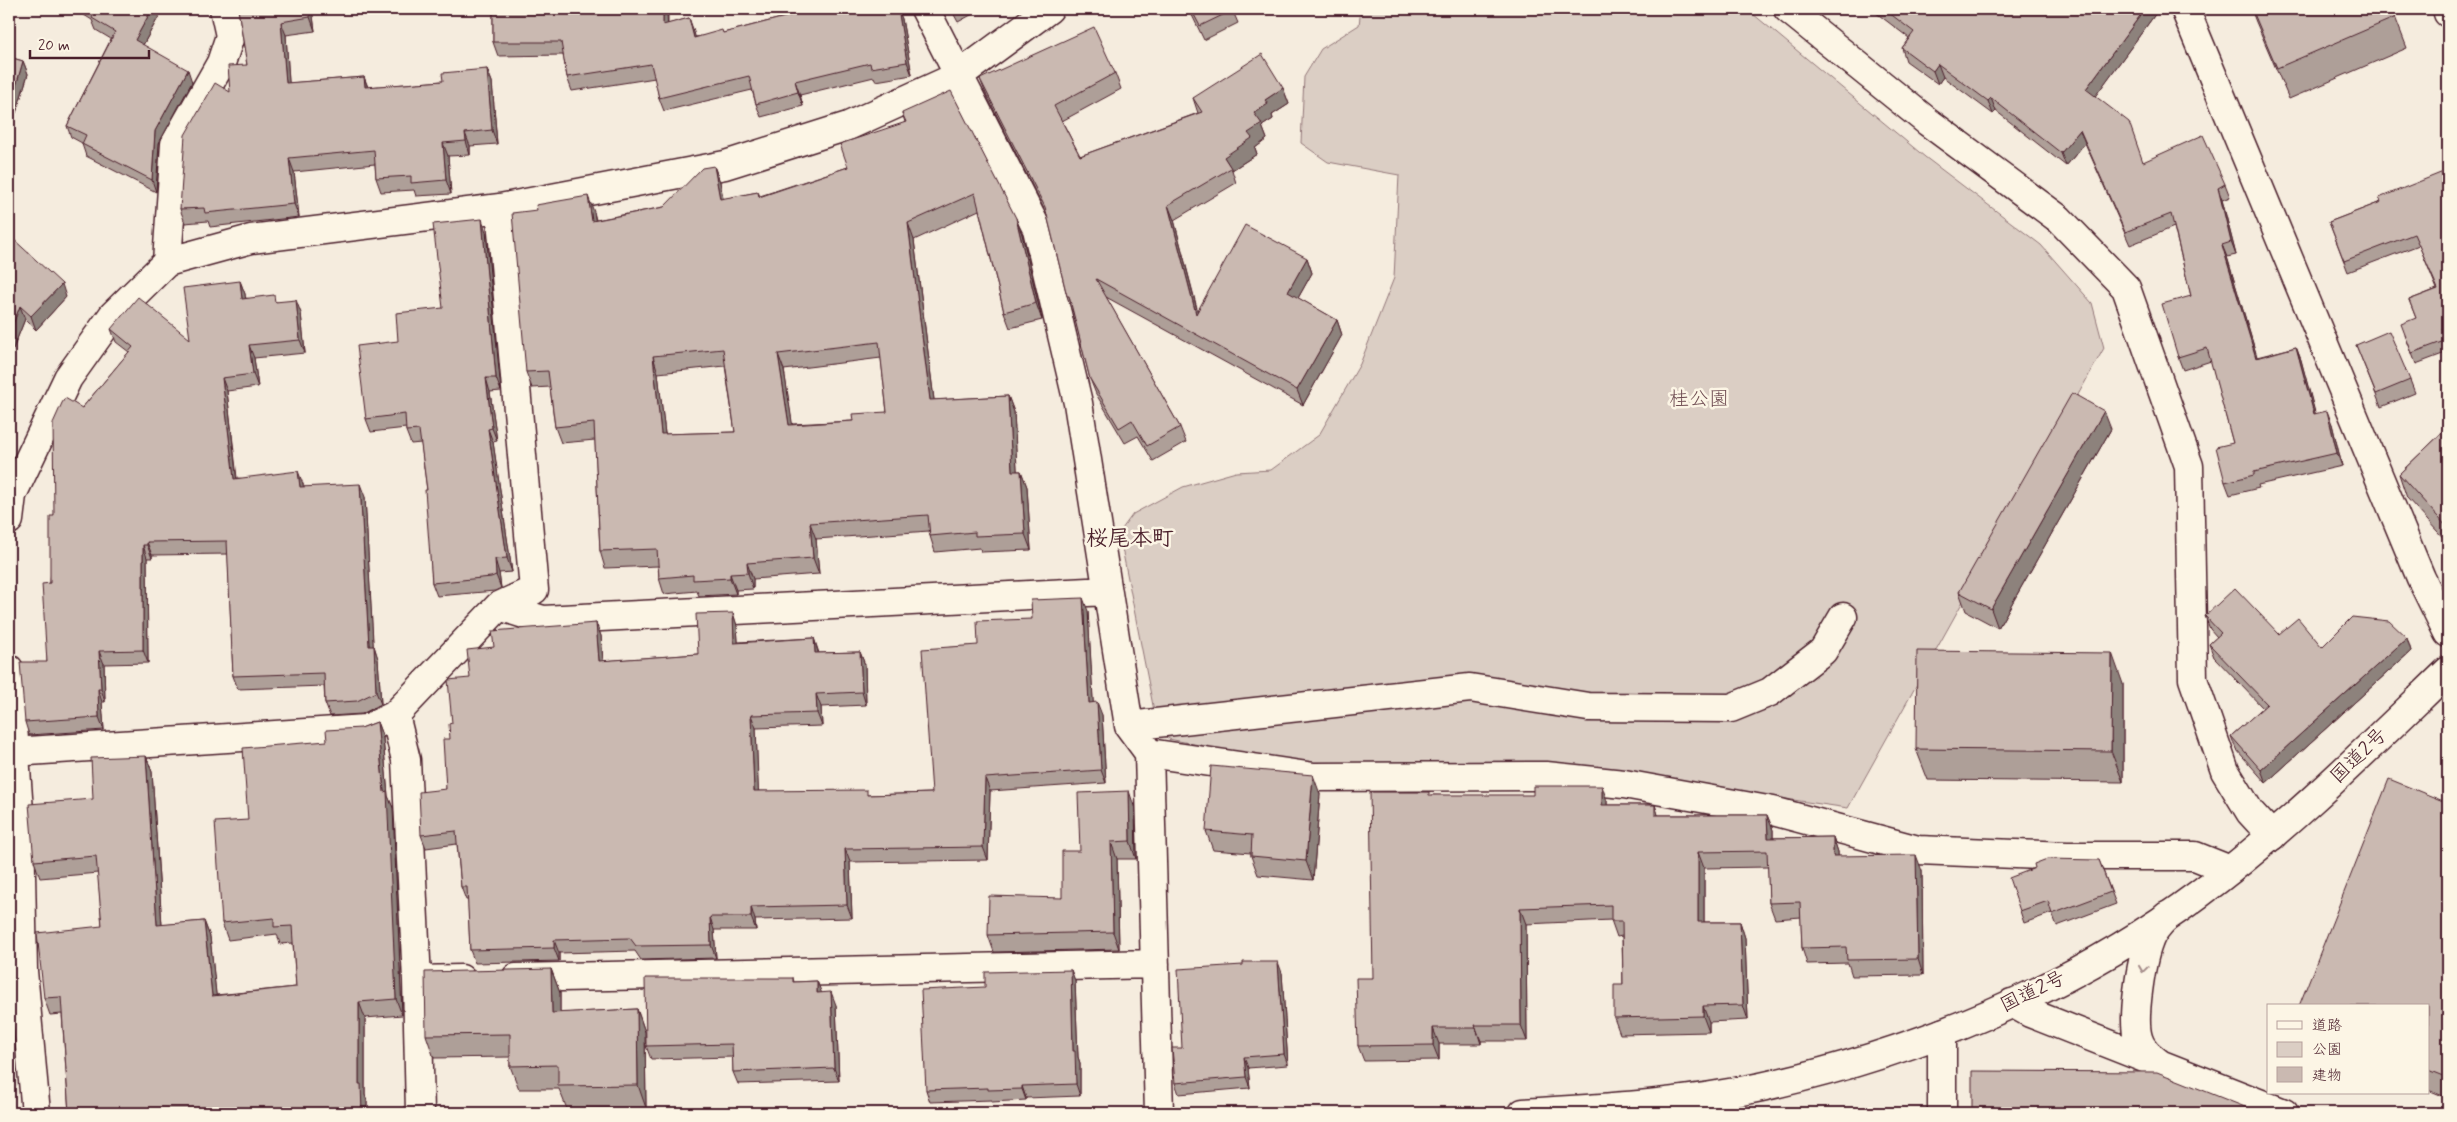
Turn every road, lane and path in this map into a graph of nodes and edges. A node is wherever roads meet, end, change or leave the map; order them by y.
1 (224, 9) edge
2 (925, 9) edge
3 (1049, 9) edge
4 (1788, 9) edge
5 (2185, 9) edge
6 (2446, 9) edge
7 (2448, 13) edge
8 (958, 76) junction
9 (500, 208) junction
10 (167, 262) junction
11 (9, 520) edge
12 (1107, 591) junction
13 (499, 606) junction
14 (1843, 618) dead end
15 (2448, 633) edge
16 (9, 669) edge
17 (2448, 671) edge
18 (395, 714) junction
19 (1129, 726) junction
20 (13, 752) junction
21 (1149, 753) junction
22 (14, 826) edge
23 (2272, 836) junction
24 (2230, 870) junction
25 (2172, 912) junction
26 (1155, 964) junction
27 (16, 972) edge
28 (417, 980) junction
29 (2012, 1003) junction
30 (1942, 1033) junction
31 (2163, 1066) junction
32 (36, 1113) edge
33 (420, 1113) edge
34 (1159, 1113) edge
35 (1524, 1113) edge
36 (1942, 1113) edge
37 (2284, 1113) edge

1 - 10 main road
2 - 8 main road
3 - 8 main road
4 - 23 main road
5 - 15 main road
6 - 7 main road
8 - 9 main road
8 - 12 main road
9 - 10 main road
9 - 13 main road
10 - 11 main road
12 - 13 main road
12 - 19 main road
13 - 18 main road
14 - 19 main road
16 - 20 main road
17 - 23 main road, 国道2号
18 - 20 main road
18 - 28 main road
19 - 21 main road
20 - 22 main road
21 - 24 main road
21 - 26 main road
22 - 27 main road
23 - 24 main road, 国道2号
24 - 25 main road, 国道2号
25 - 29 main road, 国道2号
25 -> 31 main road
26 - 28 main road
26 - 34 main road
27 - 32 main road
28 - 33 main road
29 - 30 main road, 国道2号
29 - 31 main road
30 - 35 main road, 国道2号
30 - 36 main road
31 - 37 main road

